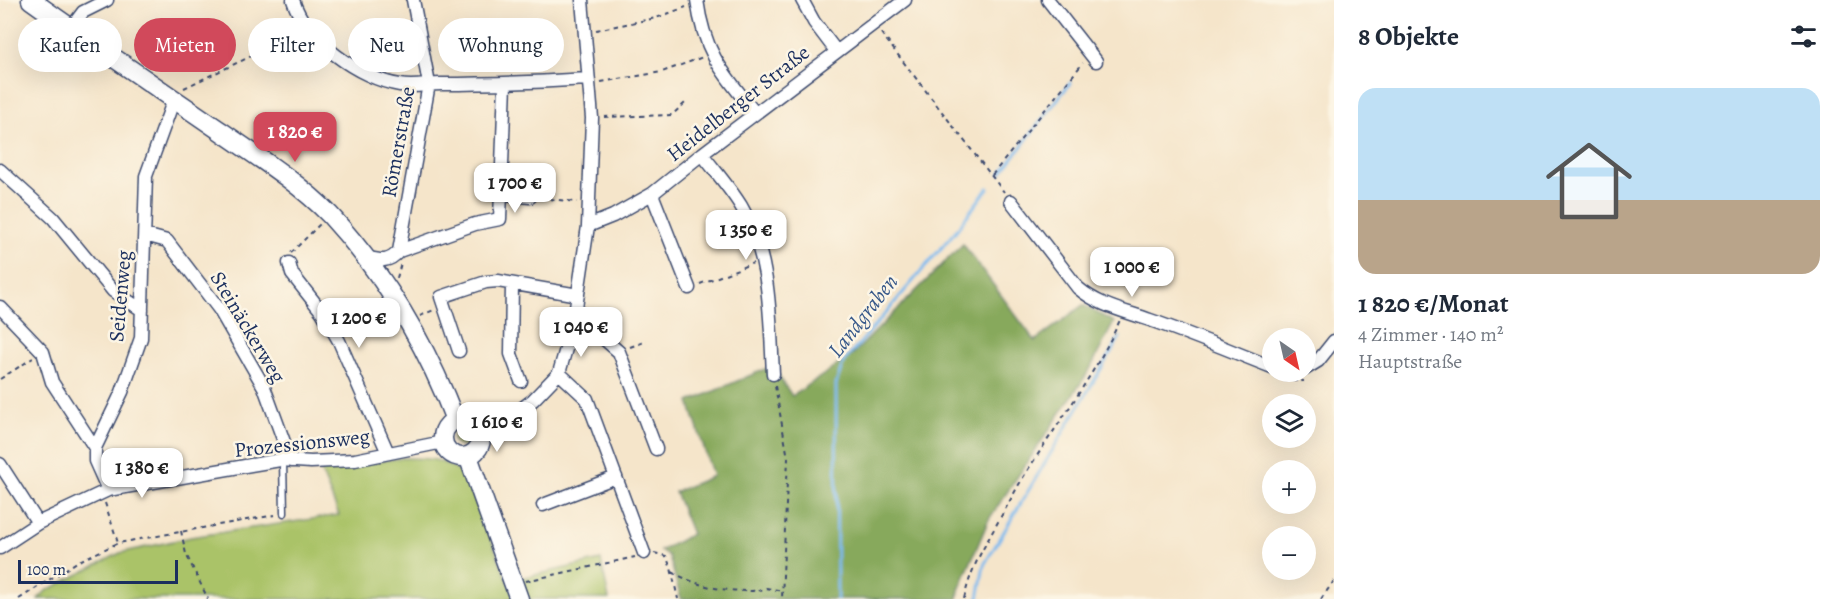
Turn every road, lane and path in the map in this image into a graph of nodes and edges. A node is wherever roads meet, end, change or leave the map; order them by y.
1 (31, 0) edge
2 (107, 0) edge
3 (293, 0) edge
4 (413, 0) edge
5 (582, 0) edge
6 (697, 0) edge
7 (802, 0) edge
8 (905, 0) edge
9 (1048, 0) edge
10 (681, 9) dead end
11 (56, 18) edge
12 (78, 18) edge
13 (303, 18) edge
14 (874, 23) junction
15 (585, 33) junction
16 (836, 51) junction
17 (336, 55) edge
18 (1094, 57) joint
19 (248, 59) edge
20 (696, 61) dead end
21 (122, 63) edge
22 (588, 79) junction
23 (429, 84) junction
24 (505, 84) junction
25 (172, 97) junction
26 (685, 103) dead end
27 (755, 113) junction
28 (592, 118) junction
29 (702, 154) junction
30 (0, 170) edge
31 (991, 176) junction
32 (502, 194) junction
33 (652, 194) junction
34 (530, 197) joint
35 (1011, 201) joint
36 (576, 202) dead end
37 (320, 224) dead end
38 (588, 226) junction
39 (145, 235) junction
40 (402, 250) junction
41 (363, 257) junction
42 (761, 260) junction
43 (289, 263) joint
44 (512, 284) junction
45 (690, 288) joint
46 (578, 295) junction
47 (393, 296) junction
48 (444, 305) junction
49 (0, 307) edge
50 (142, 310) junction
51 (1124, 311) junction
52 (409, 321) junction
53 (574, 321) junction
54 (647, 341) dead end
55 (1334, 341) edge
56 (633, 346) dead end
57 (459, 351) dead end
58 (43, 352) junction
59 (1316, 362) edge
60 (1262, 363) edge
61 (559, 373) junction
62 (772, 374) joint
63 (0, 379) edge
64 (521, 381) dead end
65 (455, 420) junction
66 (480, 429) junction
67 (443, 442) junction
68 (95, 448) junction
69 (656, 449) dead end
70 (388, 453) junction
71 (468, 456) junction
72 (287, 461) junction
73 (0, 464) edge
74 (616, 477) junction
75 (108, 490) junction
76 (543, 505) dead end
77 (284, 513) joint
78 (38, 523) junction
79 (181, 531) junction
80 (118, 543) junction
81 (0, 548) edge
82 (644, 553) junction
83 (672, 573) junction
84 (1334, 581) edge
85 (517, 591) edge
86 (783, 591) junction
87 (19, 599) edge
88 (208, 599) edge
89 (678, 599) edge
90 (782, 599) edge
91 (964, 599) edge
92 (1321, 599) edge

1 - 11 main road
2 - 12 street
3 - 13 street
4 - 23 street, Römerstraße
5 - 15 street
6 - 27 street
7 - 16 street
8 - 14 street, Heidelberger Straße
9 - 18 street
10 - 15 path
14 - 16 street, Heidelberger Straße
14 - 31 path
15 - 22 street
16 - 27 street, Heidelberger Straße
17 - 23 street
18 - 31 path
19 - 25 path
20 - 22 path
21 - 25 main road
22 - 24 street
22 - 28 street
23 - 24 street
23 - 40 street, Römerstraße
24 - 32 street
25 - 39 street, Seidenweg
25 - 41 main road
26 - 28 path
27 - 29 street, Heidelberger Straße
28 - 38 street
29 - 33 street, Heidelberger Straße
29 - 42 street
30 - 50 street
31 - 35 path
32 - 34 street
32 - 40 street
33 - 38 street, Heidelberger Straße
33 - 45 street
34 - 36 path
35 - 51 street
37 - 43 path
38 - 46 street
39 - 50 street, Seidenweg
39 - 72 street, Steinäckerweg
40 - 41 street
40 - 47 path
41 - 47 main road
42 - 45 path
42 - 62 street
43 - 70 street
44 - 46 street
44 - 48 street
44 - 64 street
46 - 53 street
47 - 52 main road
48 - 52 path
48 - 57 street
49 - 58 street
50 - 68 street, Seidenweg
51 - 60 street
51 - 91 path
52 - 65 main road
53 - 61 street
53 - 69 street
54 - 56 path
55 - 59 street
58 - 63 path
58 - 68 street
61 - 66 street
61 - 74 street
62 - 86 path
65 - 66 main road
65 - 67 main road
66 - 71 main road
67 - 70 street, Prozessionsweg
67 - 71 main road
68 - 75 street
70 - 72 street, Prozessionsweg
71 - 85 main road
72 - 75 street, Prozessionsweg
72 - 77 lane
73 - 78 street
74 - 76 street
74 - 82 street
75 - 78 street, Prozessionsweg
75 - 80 path
77 - 79 path
78 - 81 street, Prozessionsweg
79 - 80 path
79 - 88 path
80 - 87 path
82 - 83 path
82 - 85 path
83 - 86 path
83 - 89 path
84 - 92 path
86 - 90 path

